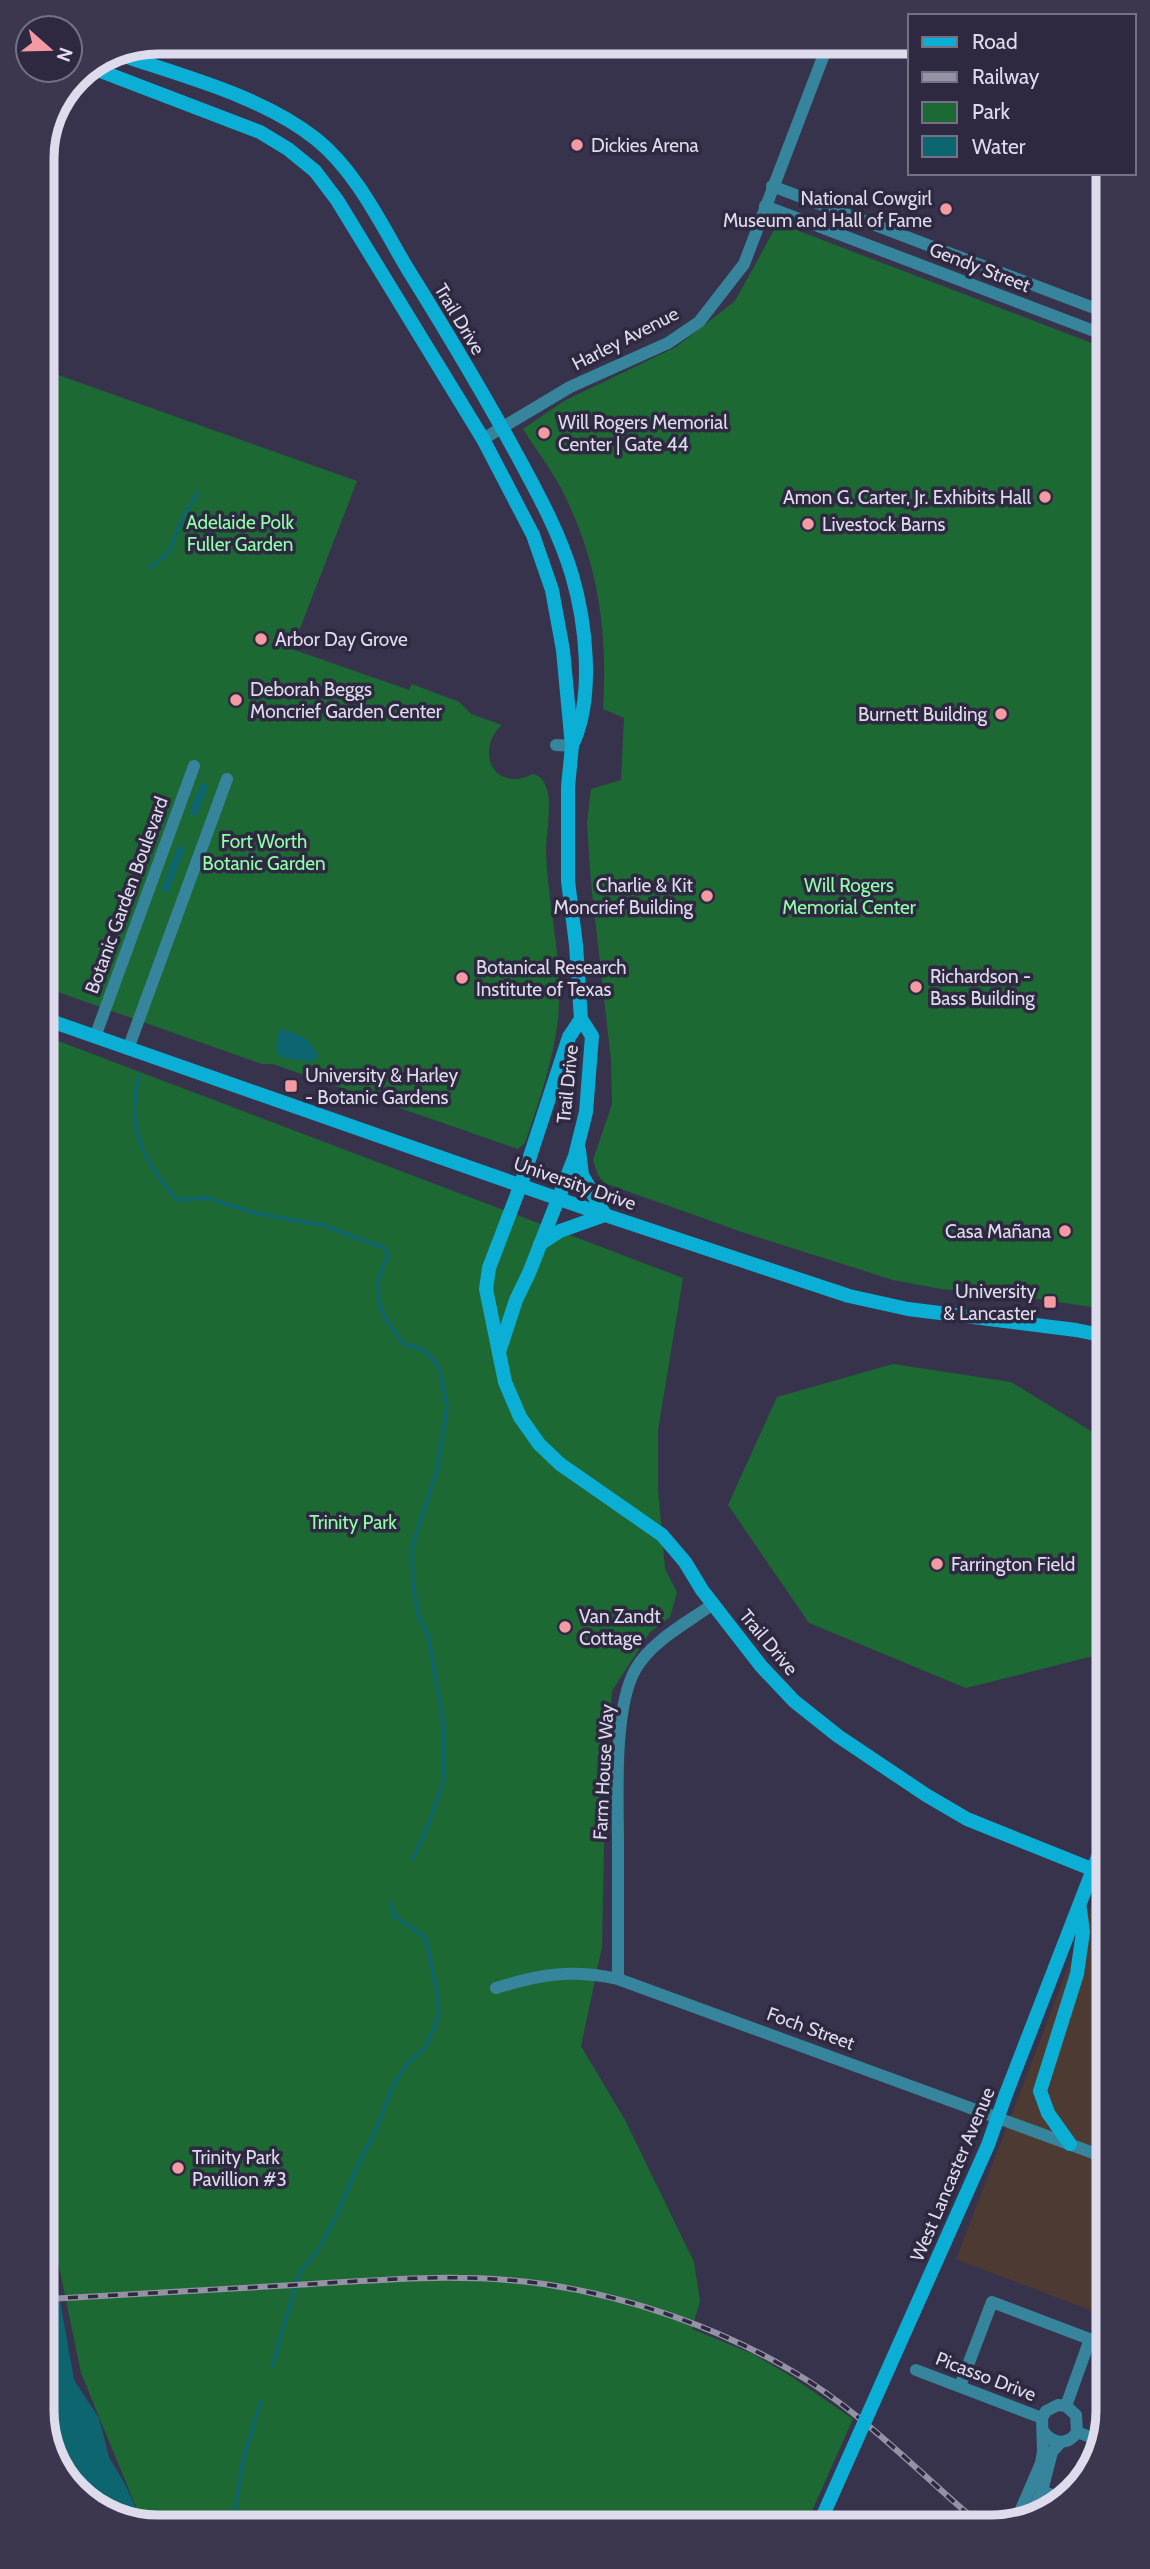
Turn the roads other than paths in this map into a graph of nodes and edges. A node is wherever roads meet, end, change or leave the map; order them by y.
1 (824, 54) edge
2 (130, 58) edge
3 (102, 72) edge
4 (238, 97) junction
5 (230, 120) junction
6 (772, 186) junction
7 (765, 206) junction
8 (1096, 309) edge
9 (1096, 332) edge
10 (502, 427) junction
11 (483, 439) junction
12 (556, 745) dead end
13 (572, 746) junction
14 (194, 766) dead end
15 (227, 779) dead end
16 (580, 1018) junction
17 (54, 1022) edge
18 (95, 1037) junction
19 (128, 1049) junction
20 (578, 1145) junction
21 (521, 1184) junction
22 (558, 1197) junction
23 (605, 1215) junction
24 (540, 1244) junction
25 (1096, 1334) edge
26 (499, 1352) junction
27 (713, 1604) junction
28 (1096, 1870) edge
29 (1096, 1878) edge
30 (1080, 1904) junction
31 (618, 1979) junction
32 (496, 1988) dead end
33 (1070, 2144) junction
34 (1096, 2154) edge
35 (1090, 2339) junction
36 (1096, 2341) edge
37 (916, 2370) dead end
38 (960, 2386) junction
39 (1066, 2406) junction
40 (1042, 2425) junction
41 (1077, 2432) junction
42 (1092, 2438) edge
43 (1061, 2442) junction
44 (1041, 2491) junction
45 (1052, 2495) edge
46 (1035, 2505) edge
47 (1021, 2510) edge
48 (823, 2515) edge

1 - 6 street, Harley Avenue
2 - 4 street, Trail Drive
3 - 5 street, Trail Drive
4 - 5 street
4 - 10 street, Trail Drive
5 - 11 street, Trail Drive
6 - 7 street, Harley Avenue
6 - 8 street, Gendy Street
7 - 9 street, Gendy Street
7 - 10 street, Harley Avenue
10 - 11 street, Harley Avenue
10 - 13 street, Trail Drive
11 - 13 street, Trail Drive
12 - 13 street
13 - 16 street, Trail Drive
14 - 18 street, Botanic Garden Boulevard
15 - 19 street
16 - 20 street, Trail Drive
16 - 21 street, Trail Drive
17 - 18 street, University Drive
18 - 19 street, University Drive
19 - 21 street, University Drive
20 - 22 street, Trail Drive
20 - 23 street
21 - 22 street, University Drive
21 - 26 street, Trail Drive
22 - 23 street, University Drive
22 - 24 street, Trail Drive
23 - 24 street
23 - 25 street, University Drive
24 - 26 street, Trail Drive
26 - 27 street, Trail Drive
27 - 28 street, Trail Drive
27 - 31 street, Farm House Way
29 - 30 street, West Lancaster Avenue
30 - 33 street
30 - 48 street, West Lancaster Avenue, bridge
31 - 32 street, Foch Street
31 - 33 street, Foch Street
33 - 34 street, Foch Street
35 - 36 street
35 - 38 street
35 - 39 street
37 - 38 street, Picasso Drive
38 - 40 street, Picasso Drive
39 - 40 street
39 - 41 street
40 - 43 street
40 - 47 street
41 - 42 street
41 - 43 street
43 - 44 street
44 - 45 street
44 - 46 street

